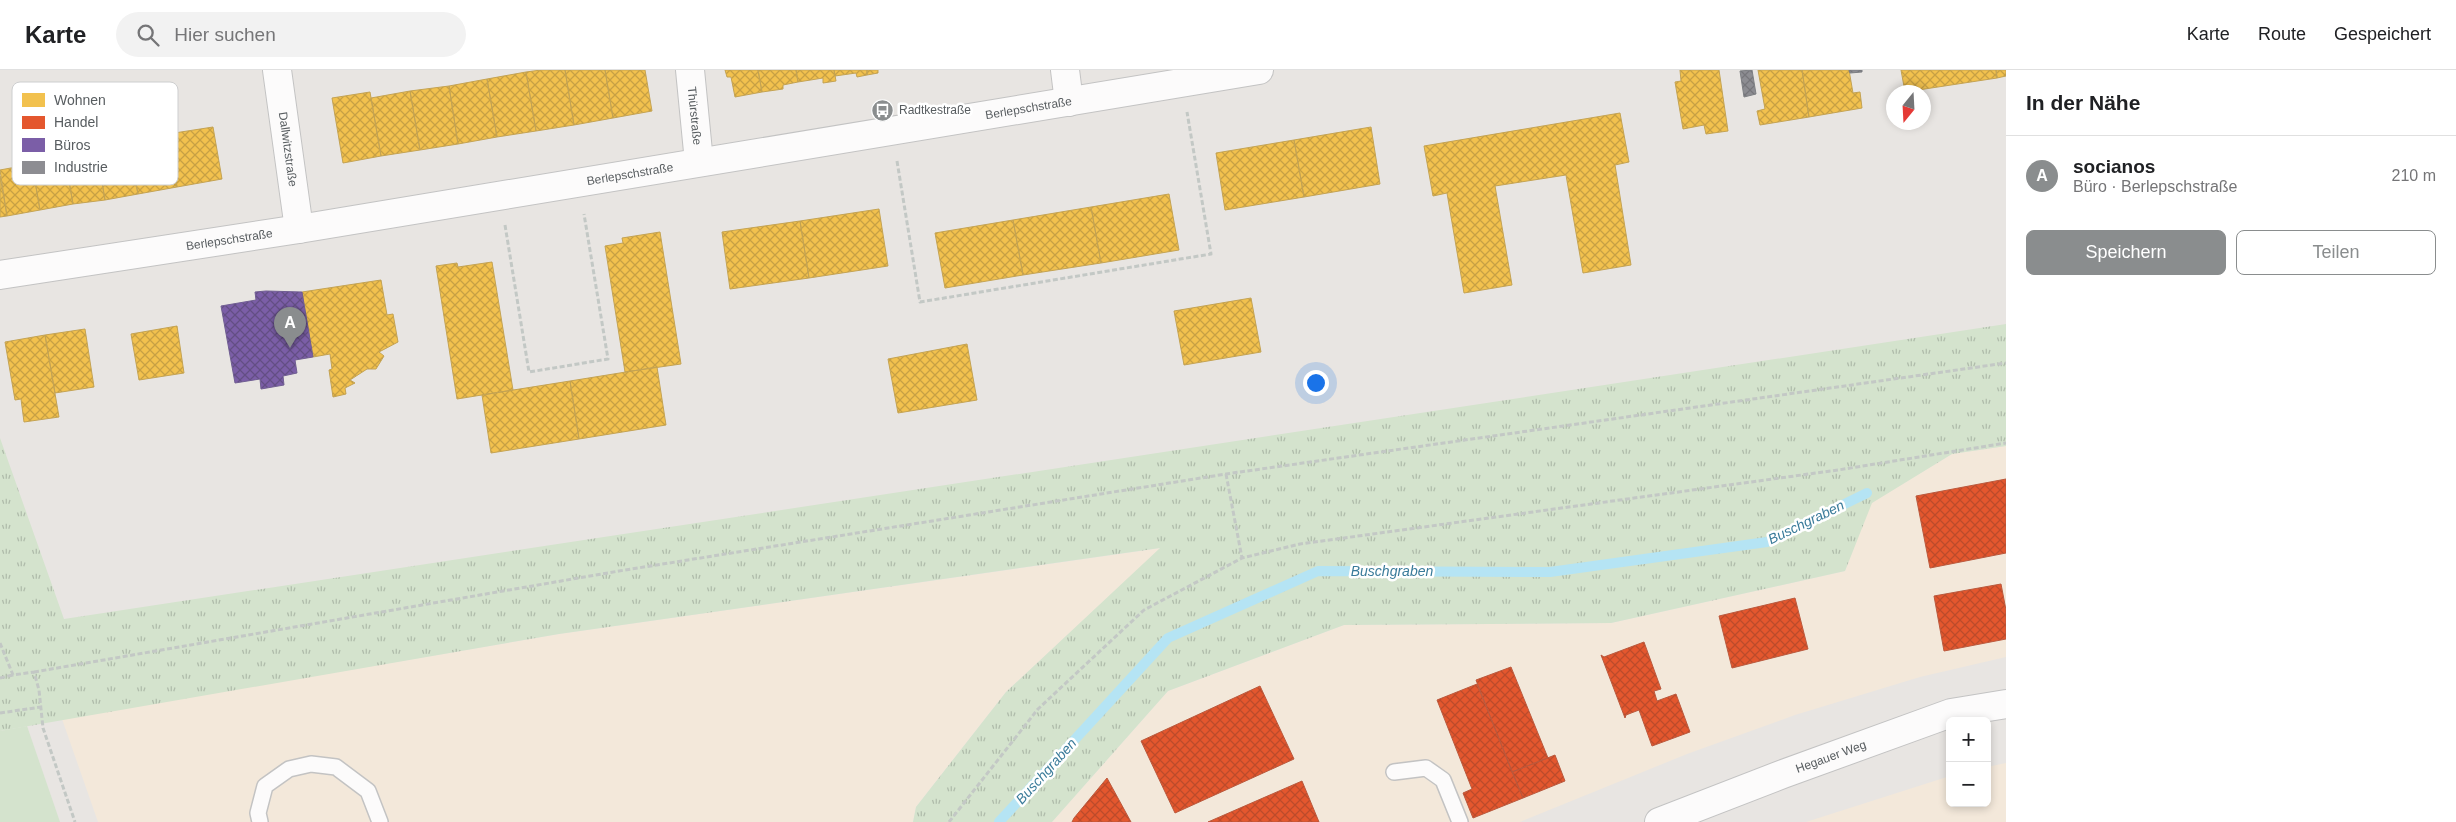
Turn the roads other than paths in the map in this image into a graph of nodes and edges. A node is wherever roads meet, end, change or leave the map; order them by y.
1 (277, 70) edge
2 (690, 70) edge
3 (1065, 70) edge
4 (1258, 70) edge
5 (1069, 102) junction
6 (699, 162) junction
7 (299, 229) junction
8 (0, 275) edge
9 (2006, 704) edge
10 (1394, 772) dead end
11 (260, 822) edge
12 (380, 822) edge
13 (1460, 822) edge
14 (1659, 822) edge

1 - 7 street, Dallwitzstraße
2 - 6 street, Thürstraße
3 - 5 street
4 - 5 street, Berlepschstraße
5 - 6 street, Berlepschstraße
6 - 7 street, Berlepschstraße
7 - 8 street, Berlepschstraße
9 - 14 street, Hegauer Weg
10 - 13 lane
11 - 12 lane

